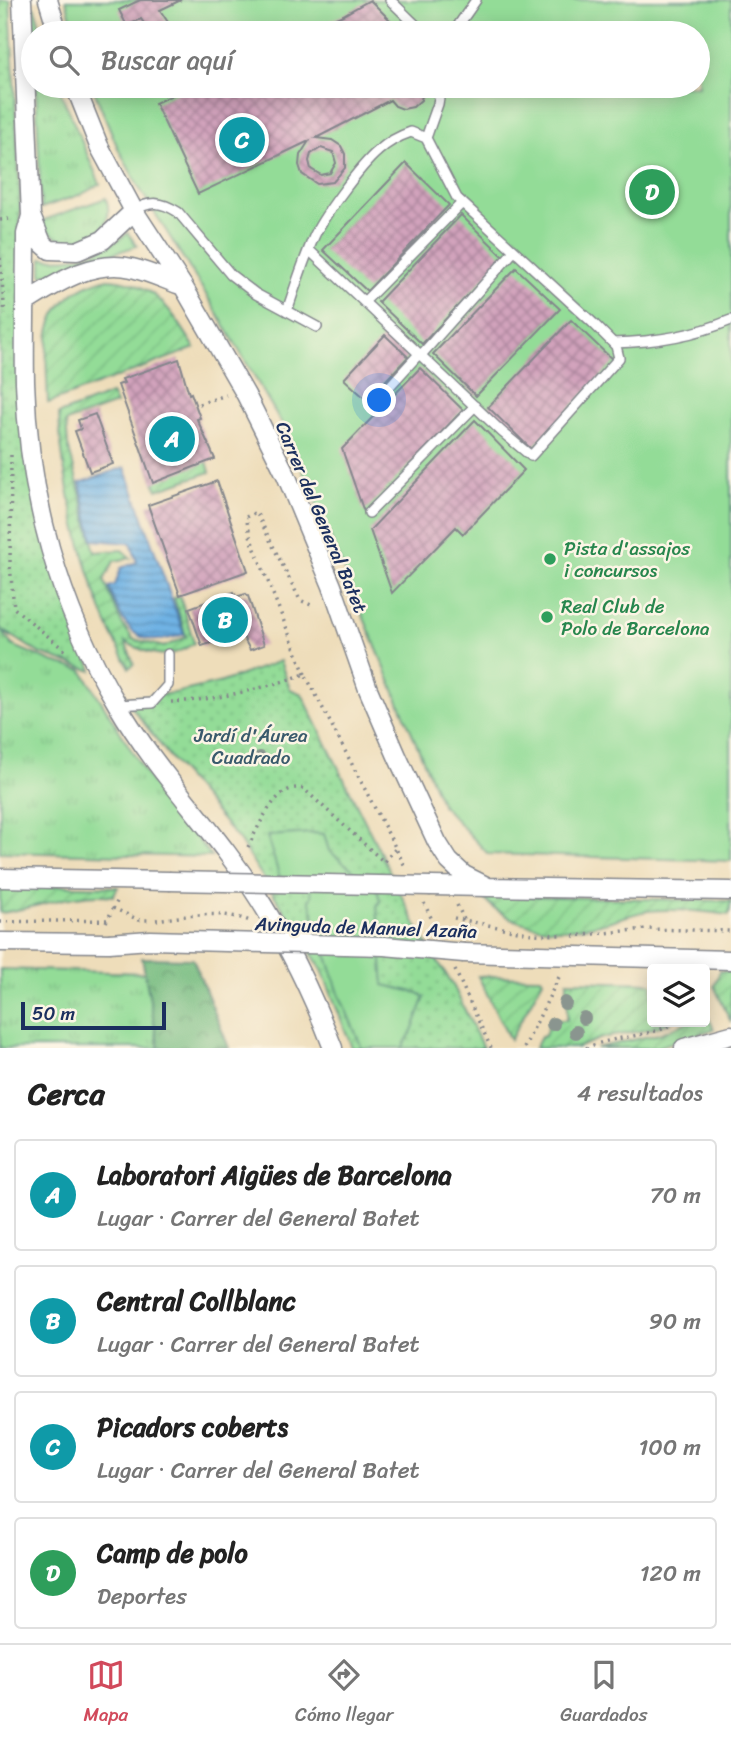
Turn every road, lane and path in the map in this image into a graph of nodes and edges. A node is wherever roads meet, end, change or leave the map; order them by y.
1 (22, 0) edge
2 (48, 0) edge
3 (390, 0) edge
4 (476, 0) edge
5 (23, 21) edge
6 (54, 21) edge
7 (412, 21) edge
8 (461, 21) edge
9 (26, 98) edge
10 (80, 98) edge
11 (439, 98) edge
12 (426, 138) junction
13 (462, 203) junction
14 (134, 211) junction
15 (31, 216) junction
16 (309, 250) junction
17 (514, 251) junction
18 (183, 286) junction
19 (26, 302) junction
20 (364, 302) junction
21 (287, 311) junction
22 (731, 320) edge
23 (317, 327) dead end
24 (613, 343) junction
25 (420, 355) junction
26 (388, 388) dead end
27 (226, 395) dead end
28 (199, 404) dead end
29 (475, 406) junction
30 (369, 513) dead end
31 (311, 606) dead end
32 (168, 654) dead end
33 (305, 674) junction
34 (152, 703) junction
35 (117, 705) junction
36 (248, 846) dead end
37 (396, 848) junction
38 (407, 870) dead end
39 (0, 877) edge
40 (486, 886) junction
41 (731, 891) edge
42 (427, 894) junction
43 (120, 897) dead end
44 (113, 908) junction
45 (454, 918) dead end
46 (107, 920) junction
47 (139, 920) dead end
48 (152, 920) dead end
49 (0, 922) edge
50 (263, 927) dead end
51 (731, 932) edge
52 (104, 937) junction
53 (0, 942) edge
54 (444, 945) dead end
55 (459, 960) junction
56 (731, 960) edge
57 (559, 973) dead end
58 (664, 1027) edge
59 (731, 1035) edge
60 (333, 1048) edge
61 (491, 1048) edge
62 (524, 1048) edge
63 (586, 1048) edge
64 (684, 1048) edge

1 - 5 street
2 - 6 street
3 - 7 lane
4 - 8 lane
9 - 15 street
10 - 14 street, Carrer del General Batet
11 - 12 lane
12 - 13 lane
12 - 16 lane
13 - 17 lane
13 - 20 lane
14 - 15 street
14 - 18 street, Carrer del General Batet
14 - 21 lane
15 - 19 street
16 - 20 lane
16 - 21 lane
17 - 24 lane
17 - 25 lane
18 - 19 street
18 - 40 street, Carrer del General Batet
19 - 35 street
20 - 25 lane
21 - 23 lane
22 - 24 lane
24 - 29 lane
25 - 26 lane
25 - 29 lane
27 - 28 path
29 - 30 lane
31 - 33 path
32 - 34 lane
33 - 34 path
33 - 37 path
34 - 35 lane
35 - 60 street
36 - 37 path
37 - 38 path
39 - 42 street, bridge
40 - 41 street
40 - 42 street
42 - 54 path
43 - 44 path
44 - 46 path
44 - 47 path
45 - 51 path, Avinguda de Manuel Azaña
46 - 49 path
46 - 52 path
48 - 50 path
52 - 53 street, Avinguda de Manuel Azaña
52 - 55 street, Avinguda de Manuel Azaña, bridge
55 - 56 street, Avinguda de Manuel Azaña
55 - 61 path
57 - 62 path
58 - 63 path
59 - 64 street

